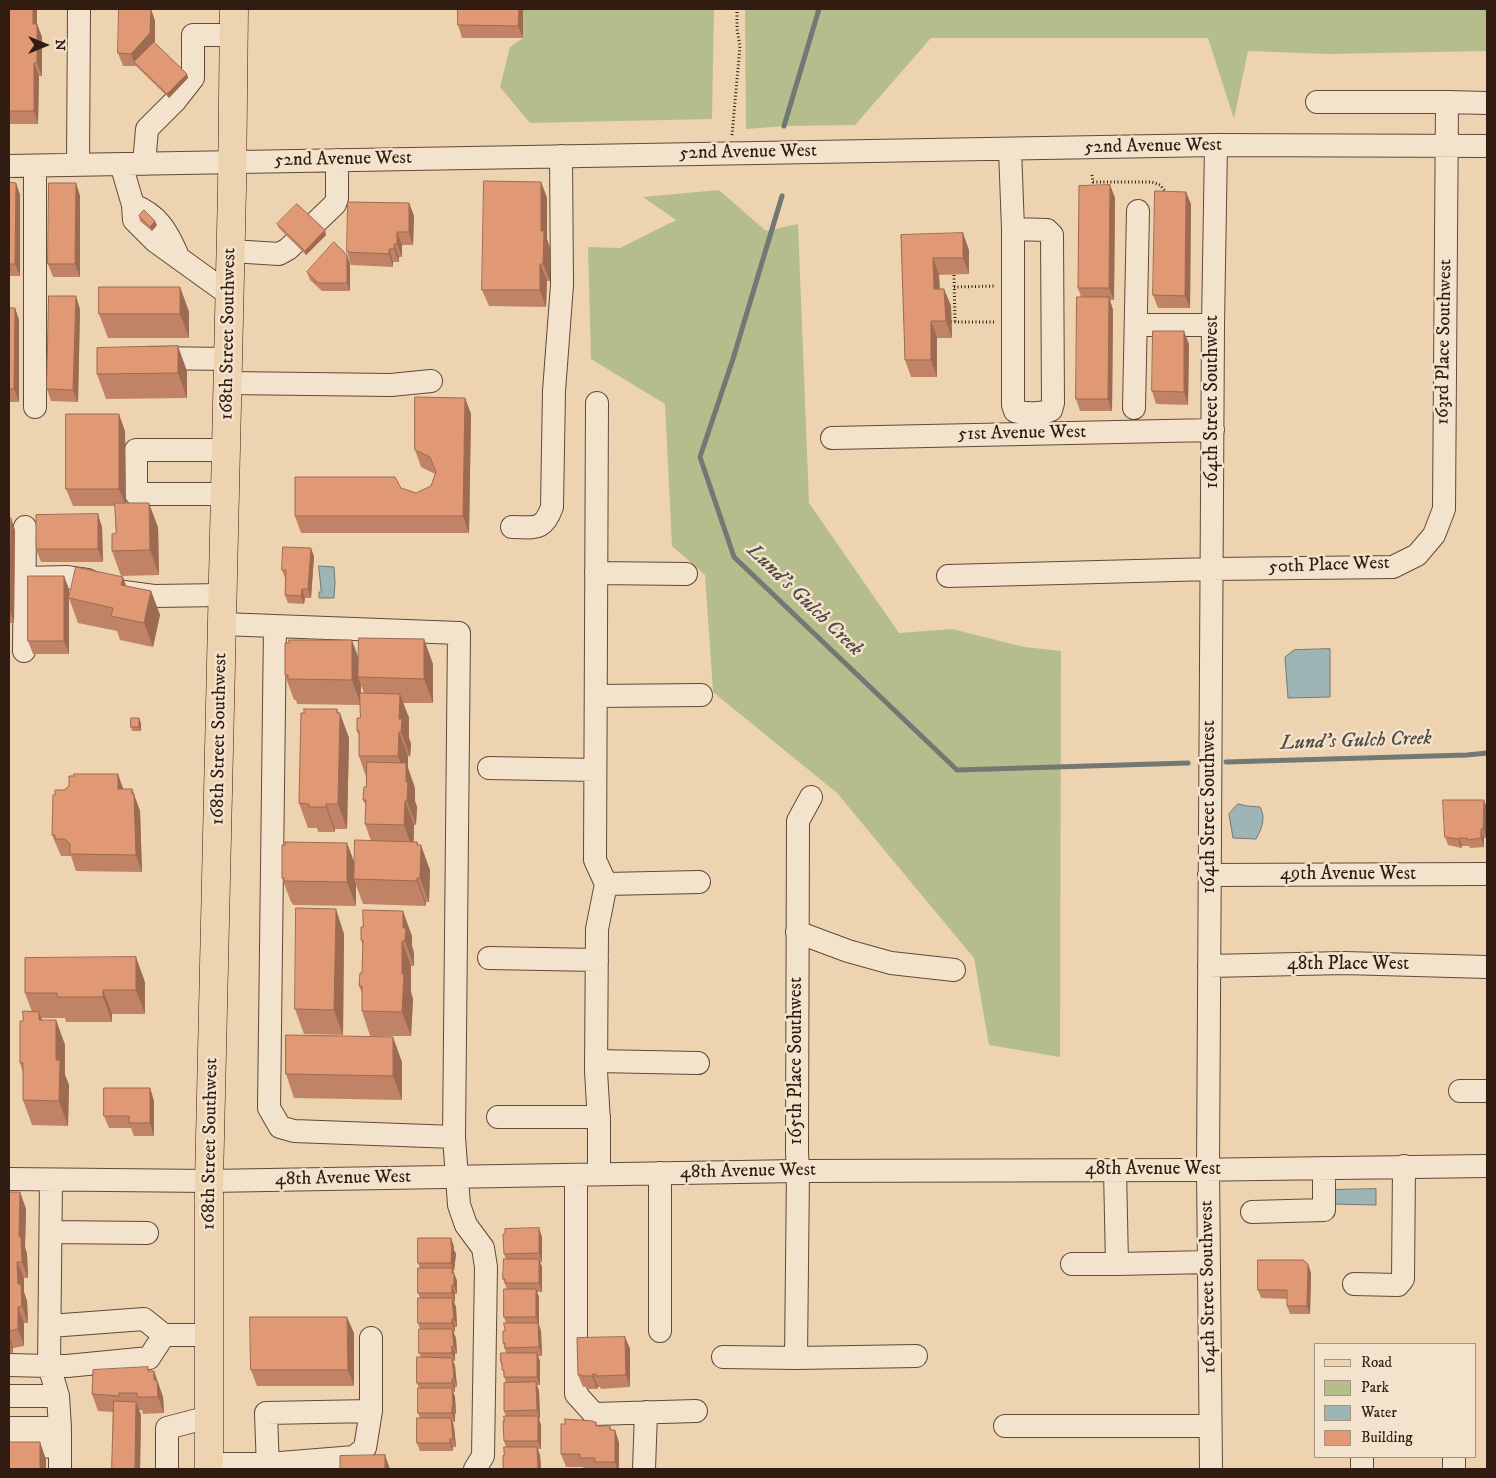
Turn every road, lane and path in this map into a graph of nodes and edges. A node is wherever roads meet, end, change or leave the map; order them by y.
1 (79, 9) edge
2 (736, 9) edge
3 (234, 22) edge
4 (1317, 102) dead end
5 (1447, 102) junction
6 (1487, 103) edge
7 (1216, 146) junction
8 (1447, 146) junction
9 (1487, 146) edge
10 (1010, 149) junction
11 (730, 154) junction
12 (561, 156) junction
13 (337, 160) junction
14 (233, 162) junction
15 (121, 164) junction
16 (144, 164) junction
17 (78, 165) junction
18 (9, 166) edge
19 (35, 166) junction
20 (1092, 175) dead end
21 (1165, 192) junction
22 (1172, 192) edge
23 (1156, 193) edge
24 (1138, 211) dead end
25 (1013, 229) junction
26 (231, 252) junction
27 (954, 275) edge
28 (954, 287) junction
29 (995, 287) dead end
30 (230, 296) junction
31 (995, 322) dead end
32 (1136, 325) junction
33 (1213, 325) junction
34 (133, 357) edge
35 (228, 371) junction
36 (431, 381) dead end
37 (597, 403) dead end
38 (35, 407) dead end
39 (1134, 408) dead end
40 (1213, 430) junction
41 (832, 438) dead end
42 (226, 450) junction
43 (225, 494) junction
44 (512, 527) dead end
45 (25, 528) dead end
46 (1434, 535) joint
47 (1212, 569) junction
48 (596, 573) junction
49 (686, 574) dead end
50 (948, 576) dead end
51 (26, 578) junction
52 (223, 595) junction
53 (222, 624) junction
54 (275, 626) junction
55 (24, 651) dead end
56 (701, 695) dead end
57 (596, 696) junction
58 (489, 768) dead end
59 (596, 770) junction
60 (811, 797) dead end
61 (1487, 874) edge
62 (1210, 875) junction
63 (699, 882) dead end
64 (606, 884) junction
65 (798, 932) junction
66 (489, 958) dead end
67 (597, 960) junction
68 (1209, 966) junction
69 (1487, 967) edge
70 (954, 970) dead end
71 (596, 1061) junction
72 (698, 1063) dead end
73 (1487, 1091) edge
74 (1460, 1092) dead end
75 (498, 1116) dead end
76 (599, 1117) junction
77 (454, 1137) junction
78 (1404, 1166) junction
79 (1487, 1166) edge
80 (1324, 1168) junction
81 (1115, 1170) junction
82 (1208, 1170) junction
83 (798, 1171) junction
84 (660, 1173) junction
85 (599, 1174) junction
86 (576, 1175) junction
87 (457, 1177) junction
88 (9, 1179) edge
89 (52, 1180) junction
90 (210, 1181) junction
91 (1252, 1212) dead end
92 (51, 1232) junction
93 (147, 1233) dead end
94 (1209, 1262) junction
95 (1072, 1264) dead end
96 (1117, 1264) junction
97 (1354, 1284) dead end
98 (50, 1326) junction
99 (660, 1331) dead end
100 (164, 1335) junction
101 (209, 1335) junction
102 (371, 1338) dead end
103 (916, 1356) dead end
104 (723, 1357) dead end
105 (796, 1358) junction
106 (9, 1365) edge
107 (49, 1366) junction
108 (9, 1396) edge
109 (58, 1396) junction
110 (371, 1411) junction
111 (696, 1411) dead end
112 (646, 1412) junction
113 (209, 1417) junction
114 (1005, 1426) dead end
115 (1210, 1426) junction
116 (9, 1428) edge
117 (60, 1437) junction
118 (9, 1448) edge
119 (324, 1464) edge
120 (268, 1466) edge
121 (209, 1467) edge
122 (60, 1469) edge
123 (167, 1469) edge
124 (475, 1469) edge
125 (644, 1469) edge
126 (1211, 1469) edge

1 - 17 street
2 - 11 path
3 - 14 main road, 168th Street Southwest
3 - 16 street
4 - 5 street
5 - 6 street
5 - 8 street, 163rd Place Southwest
7 - 8 street, 52nd Avenue West
7 - 10 street, 52nd Avenue West
7 - 33 street, 164th Street Southwest
8 - 9 street, 52nd Avenue West
8 - 46 street, 163rd Place Southwest
10 - 11 street, 52nd Avenue West
10 - 25 street
11 - 12 street, 52nd Avenue West
12 - 13 street, 52nd Avenue West
12 - 44 street
13 - 14 street, 52nd Avenue West
13 - 26 street
14 - 16 street, 52nd Avenue West
14 - 26 main road, 168th Street Southwest
15 - 16 street, 52nd Avenue West
15 - 17 street, 52nd Avenue West
15 - 30 street
17 - 19 street, 52nd Avenue West
18 - 19 street, 52nd Avenue West
19 - 38 street
20 - 21 path
21 - 22 path
21 - 23 path
24 - 32 street
25 - 25 street
26 - 30 main road, 168th Street Southwest
27 - 28 path
28 - 29 path
28 - 31 path
30 - 35 main road, 168th Street Southwest
32 - 33 street
32 - 39 street
33 - 40 street, 164th Street Southwest
34 - 35 street
35 - 36 street
35 - 42 main road, 168th Street Southwest
37 - 48 street
40 - 41 street, 51st Avenue West
40 - 47 street, 164th Street Southwest
42 - 43 main road, 168th Street Southwest
42 - 43 street
43 - 52 main road, 168th Street Southwest
45 - 51 street
46 - 47 street, 50th Place West
47 - 50 street, 50th Place West
47 - 62 street, 164th Street Southwest
48 - 49 street
48 - 57 street
51 - 52 street
51 - 55 street
52 - 53 main road, 168th Street Southwest
53 - 54 street
53 - 90 main road, 168th Street Southwest
54 - 77 street
54 - 77 street
56 - 57 street
57 - 59 street
58 - 59 street
59 - 64 street
60 - 65 street, 165th Place Southwest
61 - 62 street, 49th Avenue West
62 - 68 street, 164th Street Southwest
63 - 64 street
64 - 67 street
65 - 70 street
65 - 83 street, 165th Place Southwest
66 - 67 street
67 - 71 street
68 - 69 street, 48th Place West
68 - 82 street, 164th Street Southwest
71 - 72 street
71 - 76 street
73 - 74 street
75 - 76 street
76 - 85 street
77 - 87 street
78 - 79 street, 48th Avenue West
78 - 80 street, 48th Avenue West
78 - 97 street
80 - 82 street, 48th Avenue West
80 - 91 street
81 - 82 street, 48th Avenue West
81 - 83 street, 48th Avenue West
81 - 96 street
82 - 94 street, 164th Street Southwest
83 - 84 street, 48th Avenue West
83 - 105 street, 165th Place Southwest
84 - 85 street, 48th Avenue West
84 - 99 street
85 - 86 street, 48th Avenue West
86 - 87 street, 48th Avenue West
86 - 112 street
87 - 90 street, 48th Avenue West
87 - 124 street
88 - 89 street, 48th Avenue West
89 - 90 street, 48th Avenue West
89 - 92 street
90 - 101 main road, 168th Street Southwest
92 - 93 street
92 - 98 street
94 - 96 street
94 - 115 street, 164th Street Southwest
95 - 96 street
98 - 100 street
98 - 107 street
100 - 101 street
100 - 107 street
101 - 113 main road, 168th Street Southwest
102 - 110 street
103 - 105 street
104 - 105 street
106 - 107 street
107 - 109 street
108 - 109 street
109 - 117 street
110 - 119 street
110 - 120 street
111 - 112 street
112 - 125 street
113 - 121 main road, 168th Street Southwest
113 - 123 street
114 - 115 street
115 - 126 street, 164th Street Southwest
116 - 117 street
117 - 118 street
117 - 122 street
119 - 120 street
120 - 121 street

